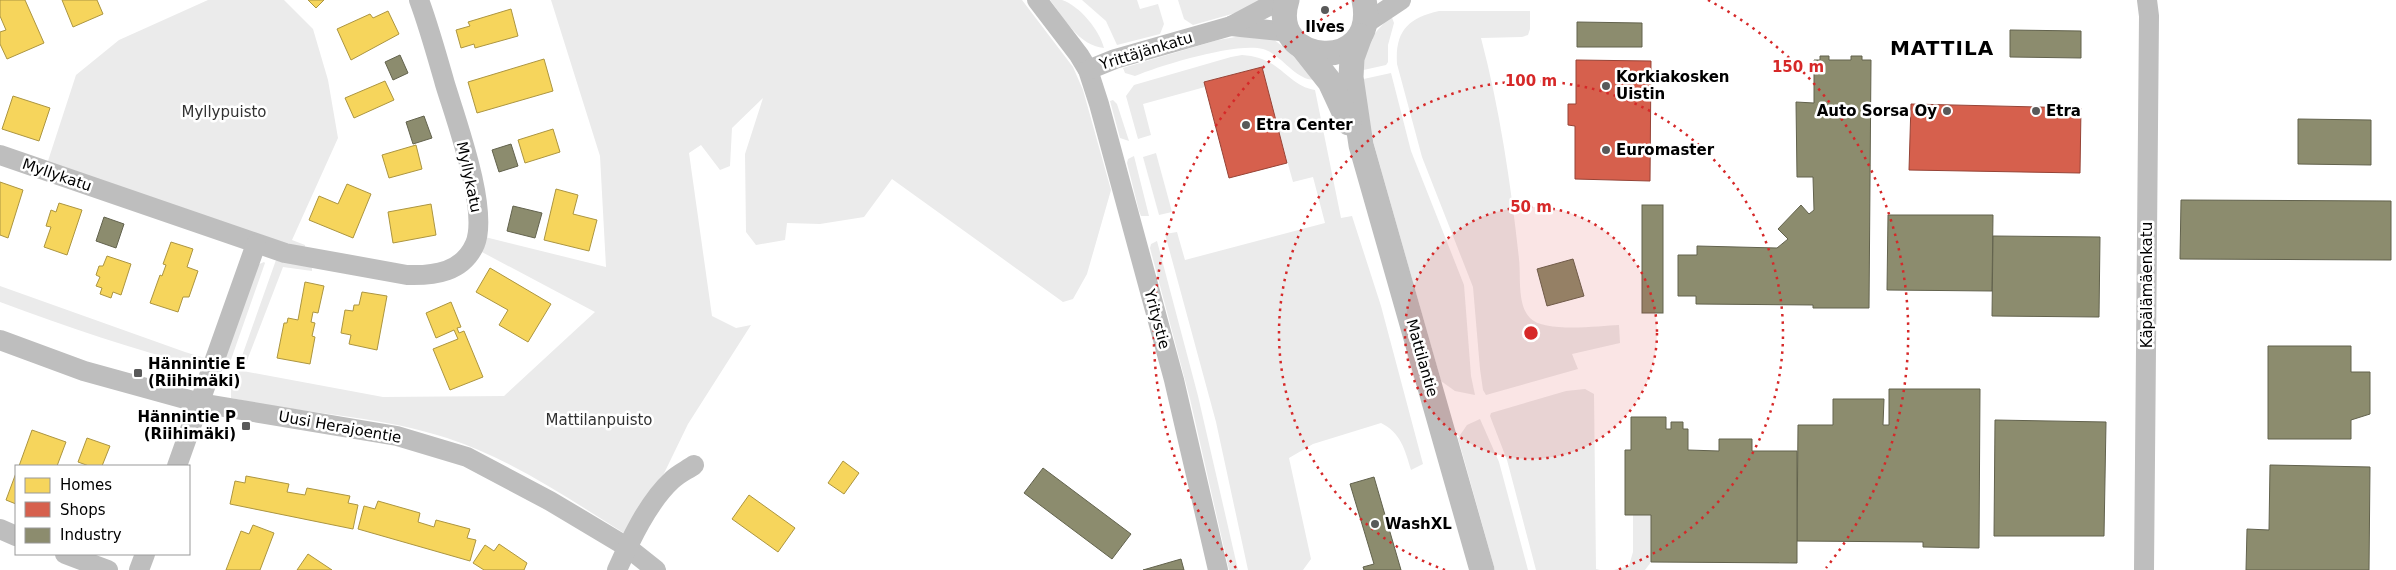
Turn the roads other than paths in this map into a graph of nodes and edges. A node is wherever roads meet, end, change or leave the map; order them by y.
1 (419, 0) edge
2 (1037, 0) edge
3 (1280, 0) edge
4 (1287, 0) edge
5 (1401, 0) edge
6 (2147, 0) edge
7 (1363, 20) edge
8 (1231, 26) junction
9 (1296, 41) junction
10 (1088, 70) junction
11 (1361, 145) junction
12 (0, 155) edge
13 (256, 244) junction
14 (0, 340) edge
15 (200, 403) junction
16 (177, 465) edge
17 (694, 465) dead end
18 (0, 530) edge
19 (15, 536) edge
20 (627, 547) junction
21 (68, 555) edge
22 (145, 555) edge
23 (108, 570) edge
24 (139, 570) edge
25 (616, 570) edge
26 (656, 570) edge
27 (1218, 570) edge
28 (1482, 570) edge
29 (2144, 570) edge

1 - 13 street, Myllykatu
2 - 10 street, Yrittäjänkatu
3 - 8 street, Yrittäjänkatu
4 - 9 street
5 - 7 street
6 - 29 street, Käpälämäenkatu
7 - 9 street
7 - 11 street, Mattilantie
8 - 9 street, Yrittäjänkatu
8 - 10 street, Yrittäjänkatu
9 - 11 street, Mattilantie
10 - 27 street, Yritystie
11 - 28 street, Mattilantie
12 - 13 street, Myllykatu
13 - 15 street
14 - 15 street, Uusi Herajoentie
15 - 16 street
15 - 20 street, Uusi Herajoentie
17 - 20 street
18 - 19 street
20 - 25 street
20 - 26 street, Uusi Herajoentie
21 - 23 street
22 - 24 street

